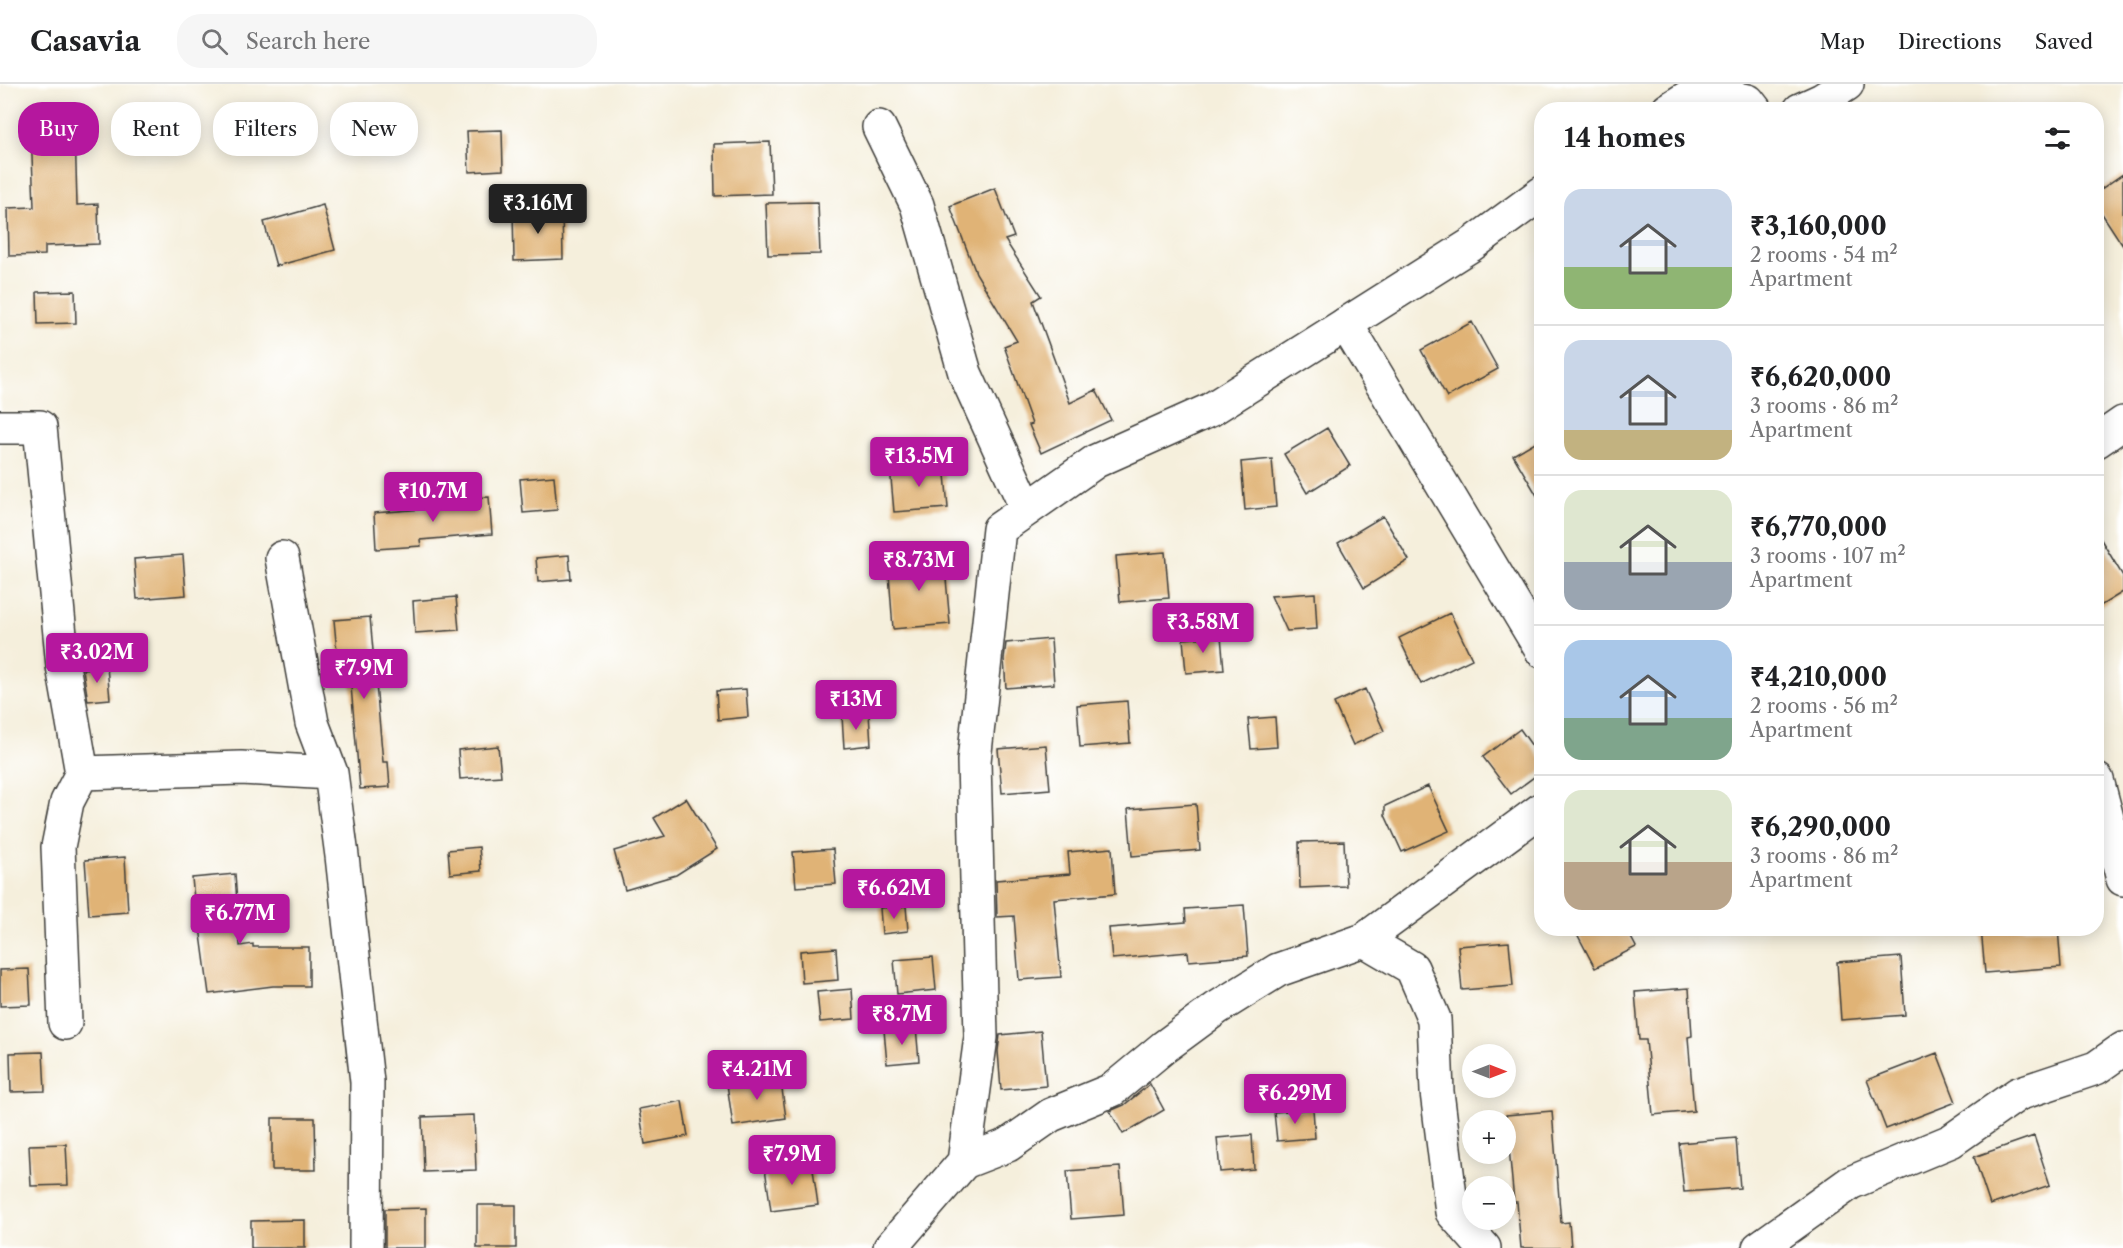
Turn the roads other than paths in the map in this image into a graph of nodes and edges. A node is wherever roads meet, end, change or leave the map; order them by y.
1 (1847, 84) edge
2 (1698, 87) edge
3 (1678, 102) edge
4 (1749, 102) edge
5 (1818, 102) edge
6 (879, 127) dead end
7 (1534, 199) edge
8 (1346, 324) junction
9 (2123, 423) edge
10 (0, 427) edge
11 (2104, 436) edge
12 (1028, 509) junction
13 (282, 558) dead end
14 (1534, 638) edge
15 (82, 773) junction
16 (331, 773) junction
17 (2104, 807) edge
18 (1534, 815) edge
19 (2123, 879) edge
20 (1364, 940) junction
21 (65, 1023) dead end
22 (2123, 1049) edge
23 (964, 1162) junction
24 (366, 1248) edge
25 (890, 1248) edge
26 (1484, 1248) edge
27 (1759, 1248) edge

1 - 5 street
2 - 3 street
2 - 4 street
6 - 12 street
7 - 8 street
8 - 12 street
8 - 14 street
9 - 11 street
10 - 15 street
12 - 23 street
13 - 16 street
15 - 16 street
15 - 21 street
16 - 24 street
17 - 19 street
18 - 20 street
20 - 23 street
20 - 26 street
22 - 27 street
23 - 25 street

